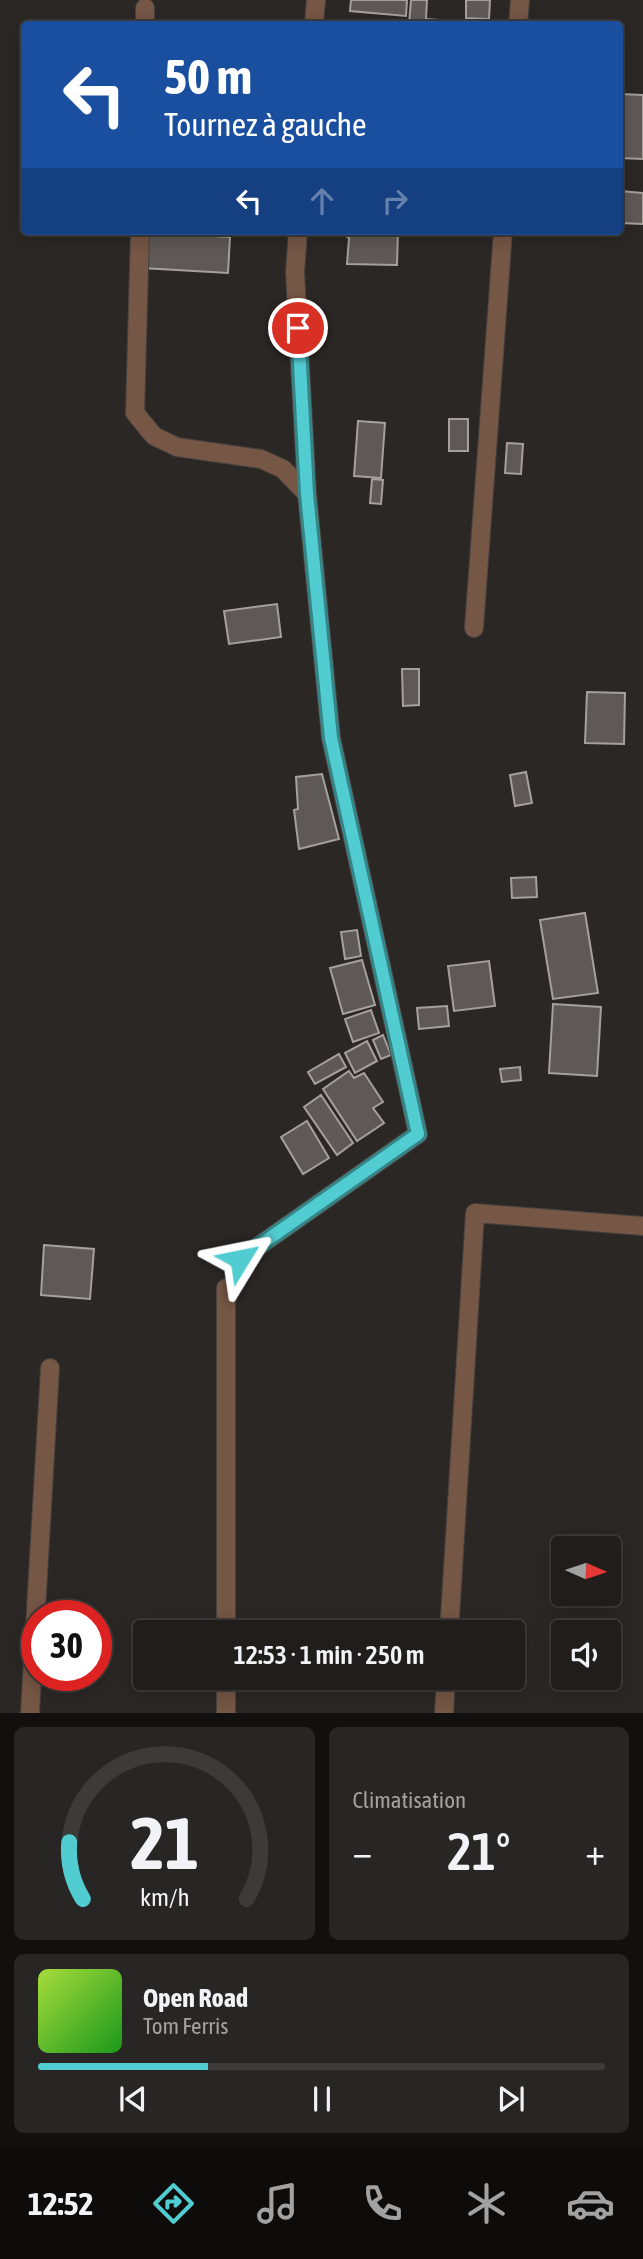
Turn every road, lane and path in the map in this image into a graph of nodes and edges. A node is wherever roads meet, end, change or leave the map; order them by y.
1 (316, 0) edge
2 (520, 0) edge
3 (314, 21) edge
4 (518, 21) edge
5 (140, 235) edge
6 (298, 235) edge
7 (503, 235) edge
8 (307, 494) junction
9 (474, 628) dead end
10 (643, 1226) edge
11 (240, 1259) dead end
12 (226, 1288) dead end
13 (50, 1368) dead end
14 (226, 1620) edge
15 (450, 1620) edge
16 (226, 1690) edge
17 (445, 1690) edge
18 (30, 1713) edge
19 (226, 1713) edge
20 (444, 1713) edge

1 - 3 street
2 - 4 street
5 - 8 street
6 - 8 street
7 - 9 street
8 - 11 street
10 - 15 street
12 - 14 street
13 - 18 street
16 - 19 street
17 - 20 street

